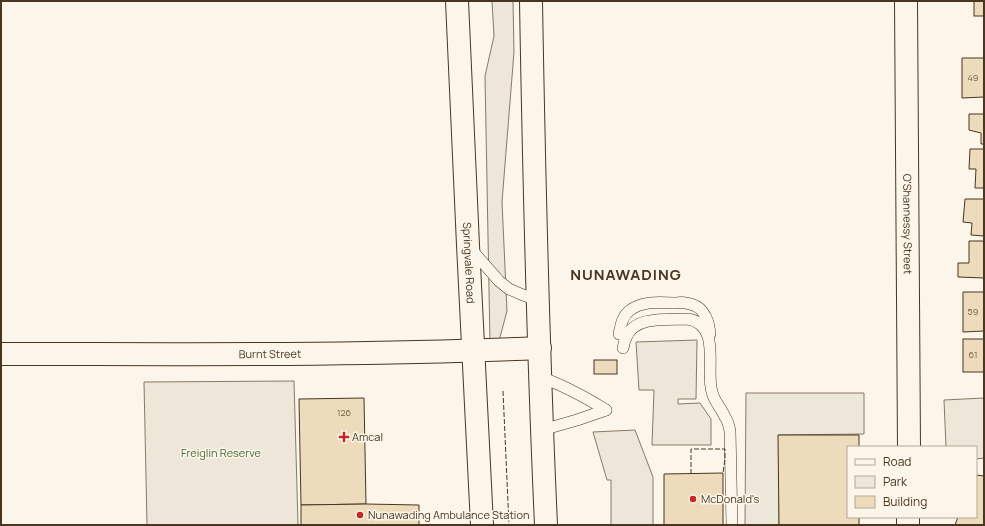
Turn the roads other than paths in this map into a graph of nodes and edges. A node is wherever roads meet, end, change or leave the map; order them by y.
1 (457, 1) edge
2 (532, 1) edge
3 (906, 1) edge
4 (468, 245) junction
5 (538, 300) junction
6 (619, 334) dead end
7 (710, 347) junction
8 (540, 348) junction
9 (623, 348) dead end
10 (473, 351) junction
11 (1, 354) edge
12 (540, 377) junction
13 (542, 430) junction
14 (909, 446) edge
15 (482, 525) edge
16 (546, 525) edge
17 (732, 525) edge

1 - 4 main road, Springvale Road
2 - 5 main road
3 - 14 main road, O'Shannessy Street
4 - 5 lane
4 - 10 main road, Springvale Road
5 - 8 main road
6 - 7 lane
7 - 9 lane
7 - 17 lane
8 - 10 main road, Burnt Street
8 - 12 main road
10 - 11 main road, Burnt Street
10 - 15 main road, Springvale Road
12 - 13 main road
12 - 13 lane
13 - 16 main road

